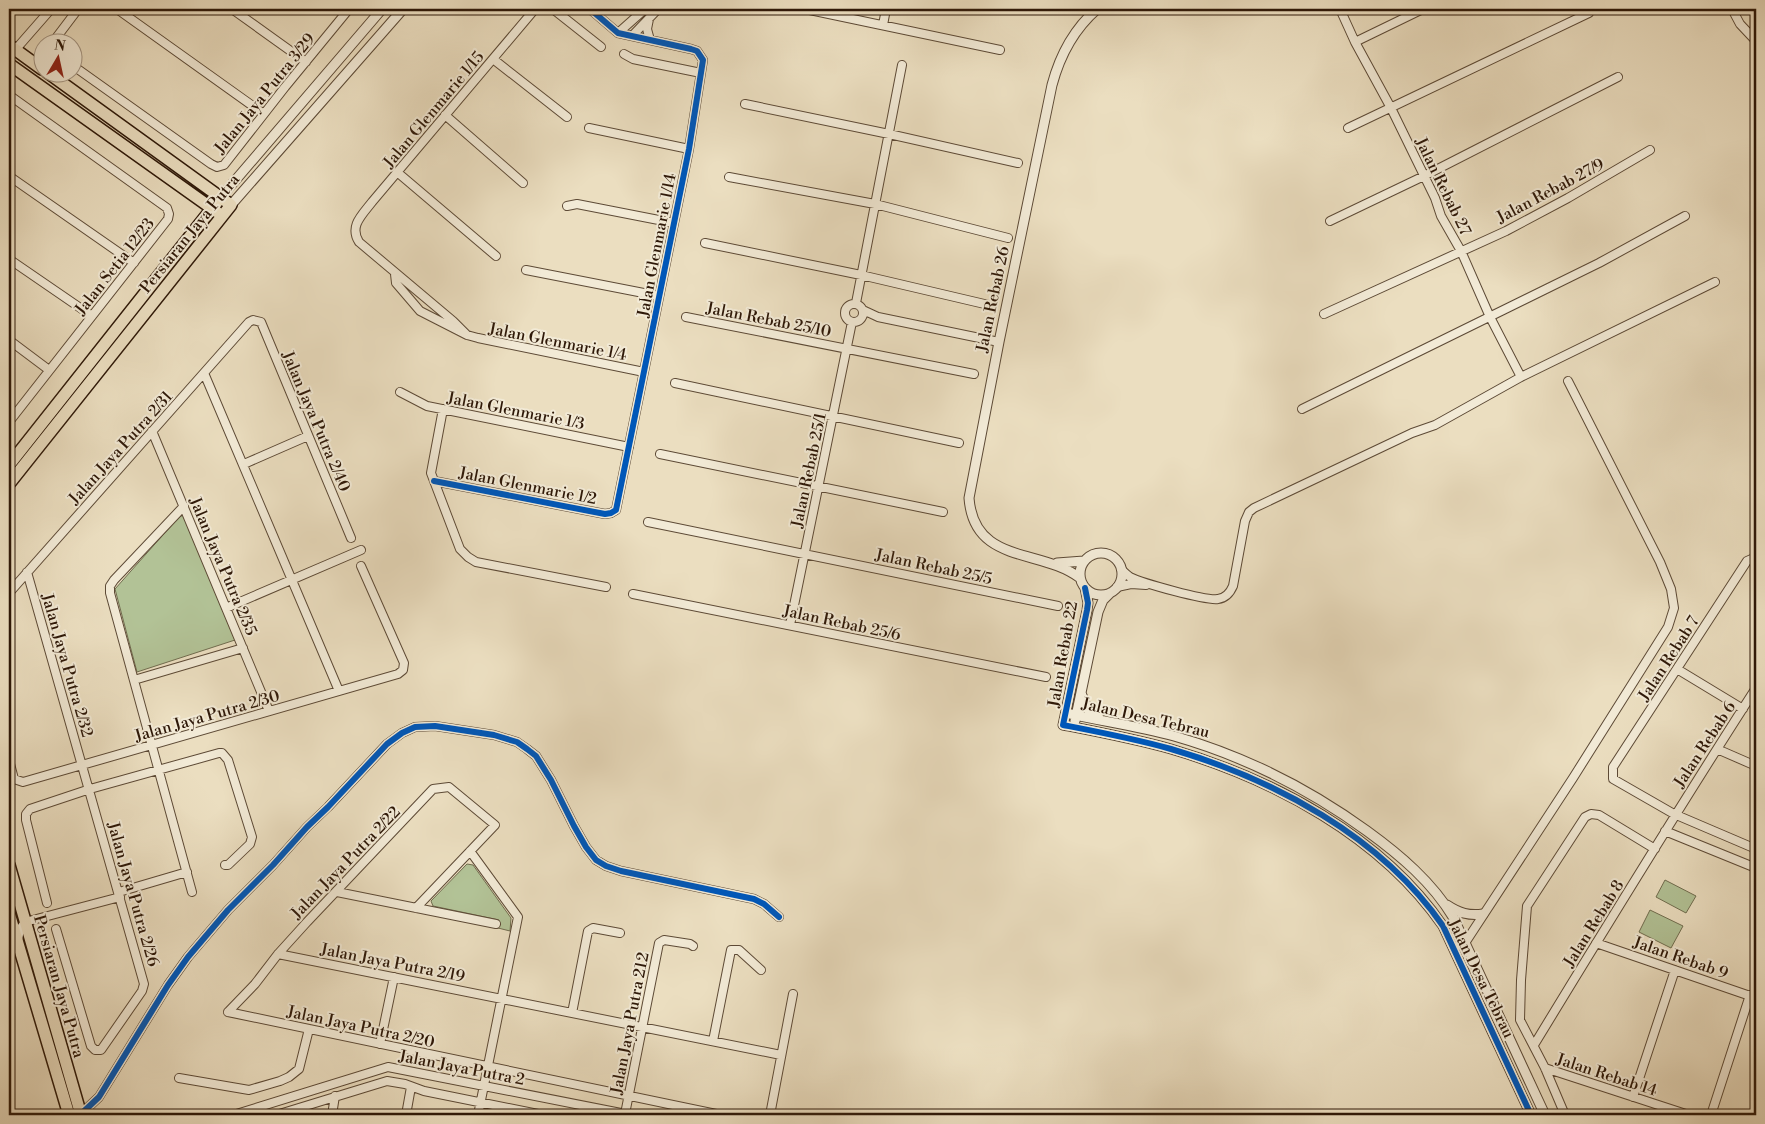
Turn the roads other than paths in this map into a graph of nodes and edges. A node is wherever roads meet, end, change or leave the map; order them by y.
1 (51, 9) edge
2 (78, 9) edge
3 (117, 9) edge
4 (232, 9) edge
5 (349, 9) edge
6 (382, 9) edge
7 (403, 9) edge
8 (535, 9) edge
9 (553, 9) edge
10 (590, 9) edge
11 (645, 9) edge
12 (658, 9) edge
13 (804, 9) edge
14 (886, 9) edge
15 (1097, 9) edge
16 (1340, 9) edge
17 (1423, 9) edge
18 (1732, 9) edge
19 (1589, 13) dead end
20 (649, 19) junction
21 (883, 25) junction
22 (61, 32) edge
23 (618, 32) junction
24 (632, 36) junction
25 (650, 40) junction
26 (1756, 41) edge
27 (1355, 42) junction
28 (601, 47) dead end
29 (11, 50) edge
30 (1000, 50) dead end
31 (624, 54) dead end
32 (493, 58) junction
33 (306, 62) junction
34 (32, 63) edge
35 (9, 64) edge
36 (902, 65) dead end
37 (82, 72) edge
38 (701, 73) junction
39 (1618, 78) dead end
40 (62, 82) edge
41 (9, 95) edge
42 (745, 104) dead end
43 (1391, 108) junction
44 (264, 114) junction
45 (445, 115) junction
46 (568, 117) dead end
47 (589, 128) dead end
48 (1348, 128) dead end
49 (889, 134) junction
50 (689, 148) junction
51 (1650, 150) dead end
52 (1018, 163) dead end
53 (397, 172) junction
54 (9, 176) edge
55 (1424, 176) junction
56 (729, 177) dead end
57 (523, 183) dead end
58 (221, 197) junction
59 (875, 204) junction
60 (231, 205) junction
61 (567, 206) dead end
62 (212, 208) junction
63 (223, 216) junction
64 (1685, 216) dead end
65 (1330, 221) dead end
66 (674, 223) junction
67 (1008, 238) dead end
68 (705, 243) dead end
69 (1461, 251) junction
70 (496, 256) dead end
71 (9, 259) edge
72 (134, 263) junction
73 (526, 270) dead end
74 (395, 274) junction
75 (861, 275) junction
76 (1715, 282) dead end
77 (659, 296) junction
78 (856, 303) junction
79 (993, 306) dead end
80 (863, 310) junction
81 (1324, 314) dead end
82 (92, 316) junction
83 (686, 316) dead end
84 (878, 317) junction
85 (1490, 317) junction
86 (862, 319) junction
87 (253, 320) joint
88 (852, 322) junction
89 (467, 335) junction
90 (9, 340) edge
91 (999, 342) junction
92 (848, 348) junction
93 (49, 370) junction
94 (644, 372) junction
95 (204, 373) junction
96 (974, 374) dead end
97 (1521, 377) junction
98 (1568, 381) dead end
99 (675, 383) dead end
100 (400, 392) dead end
101 (443, 409) junction
102 (1302, 409) dead end
103 (52, 410) junction
104 (834, 417) junction
105 (62, 418) junction
106 (9, 422) edge
107 (152, 431) junction
108 (308, 436) junction
109 (959, 443) dead end
110 (629, 447) junction
111 (660, 454) dead end
112 (9, 465) edge
113 (245, 466) junction
114 (434, 481) junction
115 (9, 484) edge
116 (819, 487) junction
117 (184, 506) junction
118 (616, 510) joint
119 (943, 512) dead end
120 (648, 522) dead end
121 (351, 538) dead end
122 (361, 550) dead end
123 (804, 554) junction
124 (1756, 557) edge
125 (1084, 561) junction
126 (1047, 562) junction
127 (362, 566) dead end
128 (1121, 569) junction
129 (27, 572) junction
130 (1080, 578) junction
131 (291, 581) junction
132 (606, 587) dead end
133 (1158, 587) junction
134 (1085, 588) junction
135 (1114, 590) junction
136 (9, 593) edge
137 (634, 594) dead end
138 (1058, 606) dead end
139 (226, 608) junction
140 (790, 624) junction
141 (243, 648) junction
142 (1677, 669) junction
143 (1046, 677) dead end
144 (134, 680) junction
145 (1756, 688) edge
146 (339, 691) junction
147 (1081, 693) junction
148 (1743, 709) junction
149 (269, 711) junction
150 (1066, 713) junction
151 (1076, 716) junction
152 (1106, 722) junction
153 (1063, 725) joint
154 (1073, 727) junction
155 (152, 745) junction
156 (1717, 749) junction
157 (9, 760) edge
158 (83, 765) junction
159 (1756, 766) edge
160 (158, 770) junction
161 (90, 789) junction
162 (1674, 814) junction
163 (1665, 831) junction
164 (1756, 848) edge
165 (1655, 849) junction
166 (470, 851) junction
167 (9, 865) edge
168 (225, 865) dead end
169 (1756, 868) edge
170 (187, 872) junction
171 (192, 892) dead end
172 (337, 892) junction
173 (119, 894) junction
174 (48, 903) dead end
175 (1445, 903) junction
176 (416, 908) junction
177 (9, 913) edge
178 (1483, 914) junction
179 (779, 917) dead end
180 (25, 922) junction
181 (496, 924) dead end
182 (56, 929) dead end
183 (620, 933) dead end
184 (18, 943) junction
185 (1465, 943) junction
186 (1596, 943) junction
187 (693, 946) dead end
188 (1455, 947) junction
189 (278, 954) junction
190 (761, 970) dead end
191 (1675, 970) junction
192 (394, 977) junction
193 (793, 994) dead end
194 (1753, 997) edge
195 (502, 998) junction
196 (228, 1012) joint
197 (572, 1013) junction
198 (642, 1026) junction
199 (309, 1029) junction
200 (713, 1041) junction
201 (380, 1044) junction
202 (1534, 1045) junction
203 (781, 1055) junction
204 (488, 1066) junction
205 (1544, 1068) junction
206 (179, 1078) dead end
207 (484, 1085) junction
208 (411, 1087) junction
209 (336, 1096) junction
210 (628, 1096) junction
211 (1633, 1097) junction
212 (481, 1103) junction
213 (68, 1115) edge
214 (81, 1115) edge
215 (233, 1115) edge
216 (276, 1115) edge
217 (332, 1115) edge
218 (406, 1115) edge
219 (478, 1115) edge
220 (543, 1115) edge
221 (628, 1115) edge
222 (721, 1115) edge
223 (770, 1115) edge
224 (1531, 1115) edge
225 (1545, 1115) edge
226 (1565, 1115) edge
227 (1689, 1115) edge
228 (1711, 1115) edge

1 - 29 street
2 - 22 street
3 - 44 street
4 - 33 street
5 - 33 street, Jalan Jaya Putra 3/29
6 - 58 street, Persiaran Jaya Putra
7 - 60 street, Persiaran Jaya Putra
8 - 32 street, Jalan Glenmarie 1/15
9 - 28 street
10 - 23 street
11 - 23 street
12 - 20 street
13 - 21 street
14 - 21 street
15 - 91 street, Jalan Rebab 26
16 - 27 street, Jalan Rebab 27
17 - 27 street
18 - 26 street
19 - 43 street
20 - 24 street
20 - 25 street
21 - 30 street
23 - 24 street
24 - 25 street, Jalan Glenmarie 1/14
25 - 38 street, Jalan Glenmarie 1/14
27 - 43 street, Jalan Rebab 27
29 - 34 main road
31 - 38 street
32 - 45 street, Jalan Glenmarie 1/15
32 - 46 street
33 - 44 street, Jalan Jaya Putra 3/29
35 - 62 main road
36 - 49 street
37 - 44 street, Jalan Jaya Putra 3/29
38 - 50 street, Jalan Glenmarie 1/14
39 - 55 street
40 - 58 main road
41 - 72 street, Jalan Setia 12/23
42 - 49 street
43 - 48 street
43 - 55 street, Jalan Rebab 27
45 - 53 street, Jalan Glenmarie 1/15
45 - 57 street
47 - 50 street
49 - 52 street
49 - 59 street
50 - 66 street, Jalan Glenmarie 1/14
51 - 69 street, Jalan Rebab 27/9
53 - 70 street
53 - 74 street, Jalan Glenmarie 1/15
54 - 72 street
55 - 65 street
55 - 69 street, Jalan Rebab 27
56 - 59 street
58 - 60 main road
58 - 62 main road, Persiaran Jaya Putra
59 - 67 street
59 - 75 street
60 - 63 main road, Persiaran Jaya Putra
61 - 66 street
62 - 63 main road
62 - 103 main road, Persiaran Jaya Putra
63 - 105 main road, Persiaran Jaya Putra
64 - 85 street
66 - 77 street, Jalan Glenmarie 1/14
68 - 75 street
69 - 81 street, Jalan Rebab 27/9
69 - 85 street, Jalan Rebab 27
71 - 82 street
72 - 82 street, Jalan Setia 12/23
73 - 77 street
74 - 89 street
74 - 89 street, Jalan Glenmarie 1/4
75 - 78 street
75 - 79 street
76 - 97 street
77 - 94 street, Jalan Glenmarie 1/14
78 - 80 street
78 - 88 street
80 - 84 street
80 - 86 street
82 - 93 street, Jalan Setia 12/23
83 - 92 street, Jalan Rebab 25/10
84 - 86 street
84 - 91 street
85 - 97 street, Jalan Rebab 27
85 - 102 street
86 - 88 street
87 - 95 street, Jalan Jaya Putra 2/31
87 - 108 street, Jalan Jaya Putra 2/40
88 - 92 street, Jalan Rebab 25/1
89 - 94 street, Jalan Glenmarie 1/4
90 - 93 street
91 - 126 street, Jalan Rebab 26
92 - 96 street, Jalan Rebab 25/10
92 - 104 street, Jalan Rebab 25/1
93 - 106 street, Jalan Setia 12/23
94 - 110 street, Jalan Glenmarie 1/14
95 - 107 street, Jalan Jaya Putra 2/31
95 - 113 street
97 - 133 street
98 - 178 street
99 - 104 street
100 - 101 street, Jalan Glenmarie 1/3
101 - 110 street, Jalan Glenmarie 1/3
101 - 114 street
103 - 105 main road
103 - 112 main road, Persiaran Jaya Putra
104 - 109 street
104 - 116 street, Jalan Rebab 25/1
105 - 115 main road, Persiaran Jaya Putra
107 - 117 street, Jalan Jaya Putra 2/35
107 - 129 street, Jalan Jaya Putra 2/31
108 - 113 street
108 - 121 street, Jalan Jaya Putra 2/40
110 - 118 street, Jalan Glenmarie 1/14
111 - 116 street
113 - 131 street
114 - 118 street, Jalan Glenmarie 1/2
114 - 132 street
116 - 119 street
116 - 123 street, Jalan Rebab 25/1
117 - 139 street, Jalan Jaya Putra 2/35
117 - 144 street
120 - 123 street, Jalan Rebab 25/5
122 - 131 street
123 - 138 street, Jalan Rebab 25/5
123 - 140 street, Jalan Rebab 25/1
124 - 142 street, Jalan Rebab 7
125 - 126 street, Jalan Rebab 26
125 - 128 street
125 - 130 street
126 - 130 street, Jalan Rebab 26
127 - 146 street, Jalan Jaya Putra 2/30
128 - 133 street
128 - 135 street
129 - 136 street, Jalan Jaya Putra 2/31
129 - 158 street, Jalan Jaya Putra 2/32
130 - 134 street
131 - 139 street
131 - 146 street
133 - 135 street
134 - 135 street
134 - 150 street, Jalan Rebab 22
135 - 147 street, Jalan Rebab 22
137 - 140 street, Jalan Rebab 25/6
139 - 141 street, Jalan Jaya Putra 2/35
140 - 143 street, Jalan Rebab 25/6
141 - 144 street
141 - 149 street, Jalan Jaya Putra 2/35
142 - 148 street
142 - 162 street, Jalan Rebab 7
144 - 155 street
145 - 148 street, Jalan Rebab 6
146 - 149 street, Jalan Jaya Putra 2/30
147 - 151 street, Jalan Rebab 22
147 - 152 street
148 - 156 street, Jalan Rebab 6
149 - 155 street, Jalan Jaya Putra 2/30
150 - 151 street, Jalan Desa Tebrau
150 - 153 street, Jalan Rebab 22
151 - 152 street, Jalan Desa Tebrau
151 - 154 street, Jalan Rebab 22
152 - 175 street, Jalan Desa Tebrau
153 - 154 street, Jalan Desa Tebrau
154 - 188 street, Jalan Desa Tebrau
155 - 158 street, Jalan Jaya Putra 2/30
155 - 160 street
156 - 159 street
156 - 162 street, Jalan Rebab 6
157 - 158 street, Jalan Jaya Putra 2/30
158 - 161 street, Jalan Jaya Putra 2/26
160 - 161 street
160 - 168 street
160 - 170 street
161 - 173 street, Jalan Jaya Putra 2/26
161 - 174 street
162 - 163 street, Jalan Rebab 8
162 - 164 street
163 - 165 street, Jalan Rebab 8
163 - 169 street
165 - 186 street, Jalan Rebab 8
165 - 202 street
166 - 172 street, Jalan Jaya Putra 2/22
166 - 176 street
166 - 195 street
167 - 180 main road, Persiaran Jaya Putra
170 - 171 street
170 - 173 street
172 - 176 street
172 - 189 street, Jalan Jaya Putra 2/22
173 - 180 street
173 - 182 street, Jalan Jaya Putra 2/26
175 - 178 street
175 - 185 street, Jalan Desa Tebrau
176 - 181 street
177 - 184 main road, Persiaran Jaya Putra
178 - 185 street
179 - 214 street
180 - 184 street
180 - 214 main road, Persiaran Jaya Putra
183 - 197 street
184 - 213 main road, Persiaran Jaya Putra
185 - 188 street
185 - 225 street, Jalan Desa Tebrau
186 - 191 street, Jalan Rebab 9
186 - 202 street, Jalan Rebab 8
187 - 198 street, Jalan Jaya Putra 212
188 - 224 street, Jalan Desa Tebrau
189 - 192 street, Jalan Jaya Putra 2/19
189 - 196 street, Jalan Jaya Putra 2/22
190 - 200 street
191 - 194 street, Jalan Rebab 9
191 - 211 street
192 - 195 street, Jalan Jaya Putra 2/19
192 - 201 street
193 - 203 street
194 - 228 street
195 - 197 street, Jalan Jaya Putra 2/19
195 - 204 street
196 - 199 street, Jalan Jaya Putra 2/20
197 - 198 street, Jalan Jaya Putra 2/19
198 - 200 street, Jalan Jaya Putra 2/19
198 - 210 street, Jalan Jaya Putra 212
199 - 201 street, Jalan Jaya Putra 2/20
199 - 206 street
200 - 203 street, Jalan Jaya Putra 2/19
201 - 204 street, Jalan Jaya Putra 2/20
202 - 205 street
203 - 223 street
204 - 207 street
204 - 210 street, Jalan Jaya Putra 2/20
205 - 211 street, Jalan Rebab 14
205 - 226 street
207 - 212 street
207 - 215 street, Jalan Jaya Putra 2
207 - 221 street, Jalan Jaya Putra 2
208 - 209 street
208 - 212 street
208 - 218 street
209 - 216 street
209 - 217 street
210 - 221 street, Jalan Jaya Putra 212
210 - 222 street, Jalan Jaya Putra 2/20
211 - 227 street, Jalan Rebab 14
212 - 219 street
212 - 220 street

